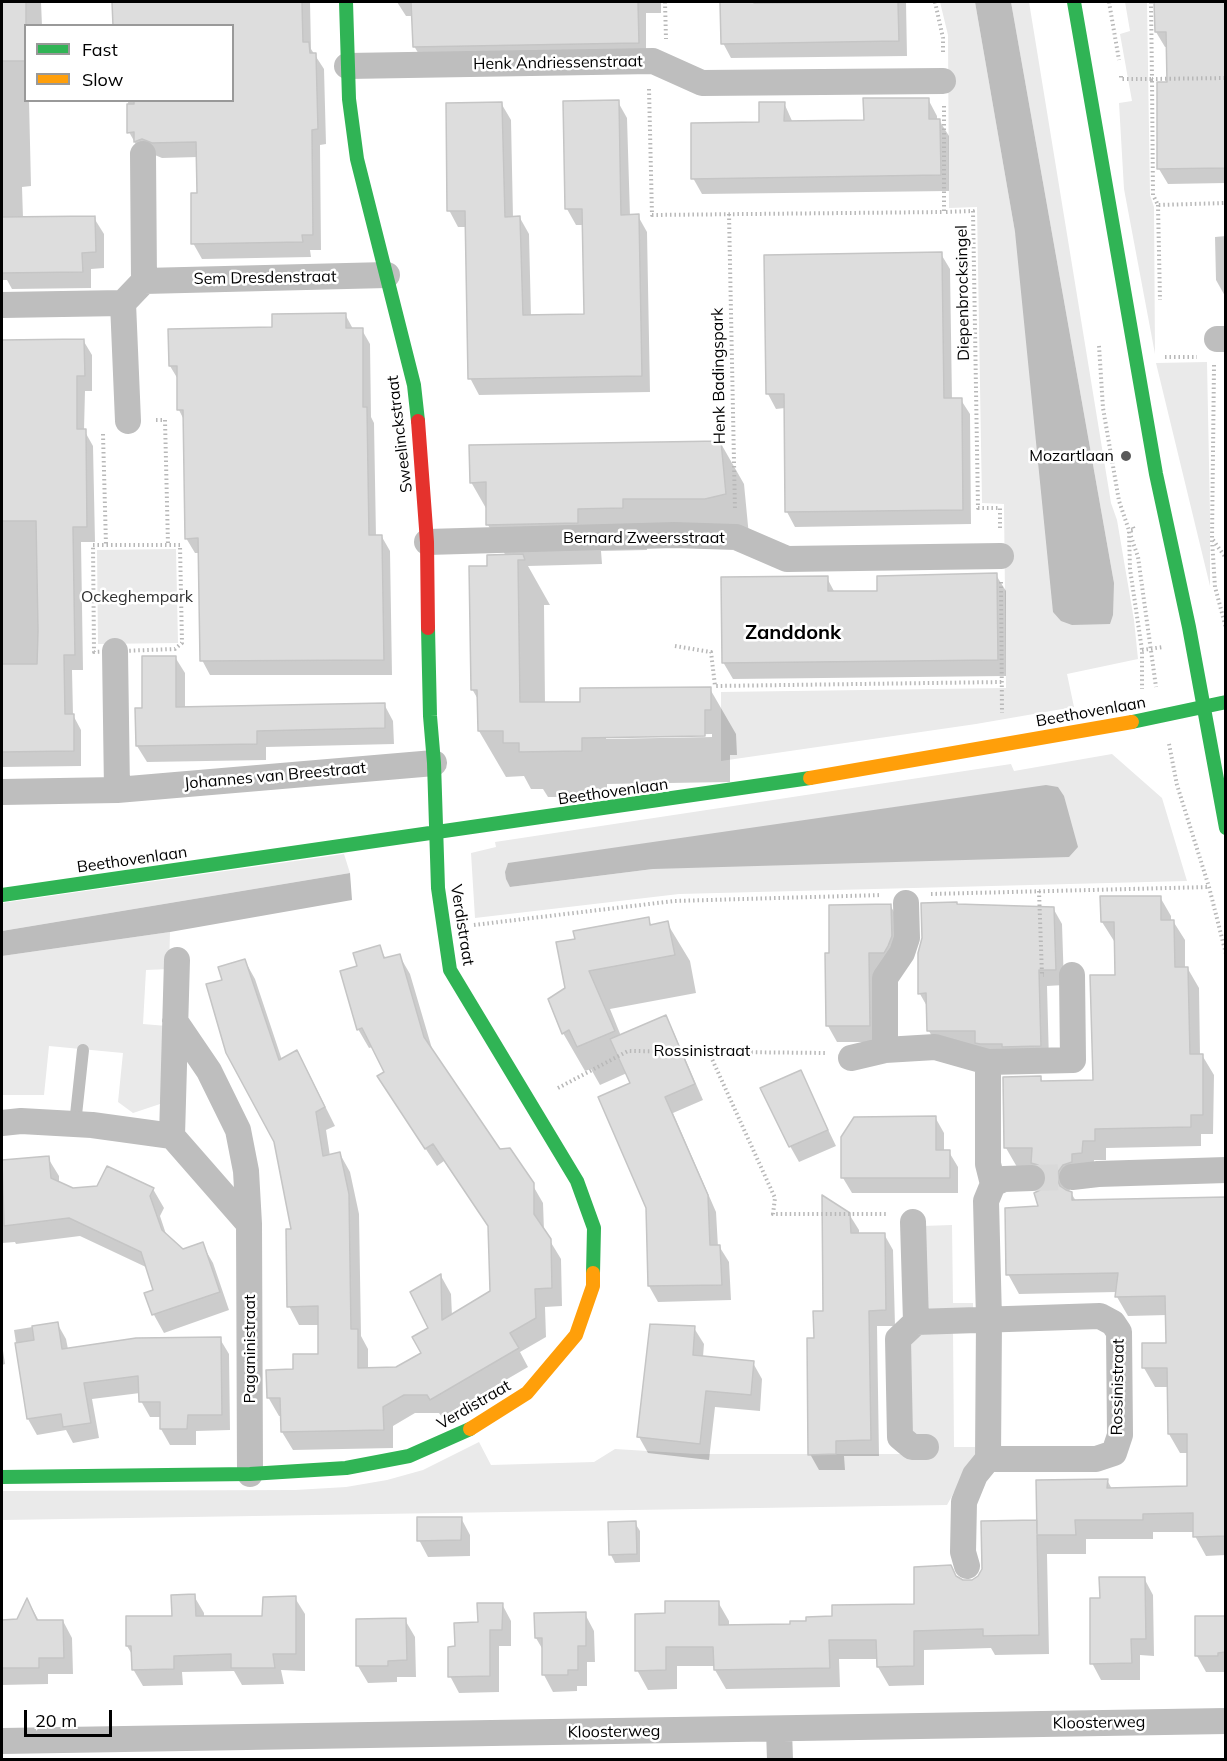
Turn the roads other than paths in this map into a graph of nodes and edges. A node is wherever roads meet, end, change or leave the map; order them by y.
1 (346, 2) edge
2 (1074, 2) edge
3 (347, 66) junction
4 (944, 81) road end
5 (143, 154) dead end
6 (387, 275) junction
7 (144, 281) junction
8 (123, 303) junction
9 (2, 305) edge
10 (129, 421) road end
11 (426, 542) junction
12 (1001, 556) road end
13 (115, 651) road end
14 (1226, 702) edge
15 (1203, 707) junction
16 (434, 763) junction
17 (117, 790) junction
18 (2, 792) edge
19 (1226, 828) edge
20 (437, 834) junction
21 (2, 895) edge
22 (904, 898) road end
23 (177, 960) dead end
24 (1072, 975) road end
25 (175, 1021) junction
26 (83, 1050) dead end
27 (885, 1050) junction
28 (851, 1058) road end
29 (988, 1062) junction
30 (2, 1123) edge
31 (75, 1124) junction
32 (172, 1136) junction
33 (1226, 1170) edge
34 (1072, 1177) tunnel mouth
35 (1032, 1178) tunnel mouth
36 (993, 1184) junction
37 (913, 1221) road end
38 (249, 1224) junction
39 (989, 1319) junction
40 (916, 1322) junction
41 (926, 1447) dead end
42 (988, 1459) junction
43 (250, 1474) junction
44 (2, 1477) edge
45 (967, 1566) dead end
46 (1226, 1721) edge
47 (779, 1730) junction
48 (2, 1741) edge
49 (780, 1760) edge

1 - 3 street, Sweelinckstraat
2 - 15 street
3 - 4 street, Henk Andriessenstraat
3 - 6 street, Sweelinckstraat
5 - 7 street
6 - 7 street, Sem Dresdenstraat
6 - 11 street, Sweelinckstraat
7 - 8 street
8 - 9 street
8 - 10 street
11 - 12 street, Bernard Zweersstraat
11 - 16 street, Sweelinckstraat
13 - 17 street
14 - 15 street, Beethovenlaan
15 - 19 street
15 - 20 street, Beethovenlaan
16 - 17 street, Johannes van Breestraat
16 - 20 street, Sweelinckstraat
17 - 18 street, Johannes van Breestraat
20 - 21 street, Beethovenlaan
20 - 43 street, Verdistraat
22 - 27 street
23 - 25 street
24 - 29 street
25 - 32 street
25 - 38 street, Paganinistraat
26 - 31 lane
27 - 28 street
27 - 29 street
29 - 36 street
30 - 31 street
31 - 32 street
32 - 38 street
33 - 34 street
35 - 36 street
36 - 39 street
37 - 40 street
38 - 43 street, Paganinistraat
39 - 40 street, Rossinistraat
39 - 42 street
39 - 42 street, Rossinistraat
40 - 41 street
42 - 45 street
43 - 44 street, Verdistraat
46 - 47 street, Kloosterweg
47 - 48 street, Kloosterweg
47 - 49 street

